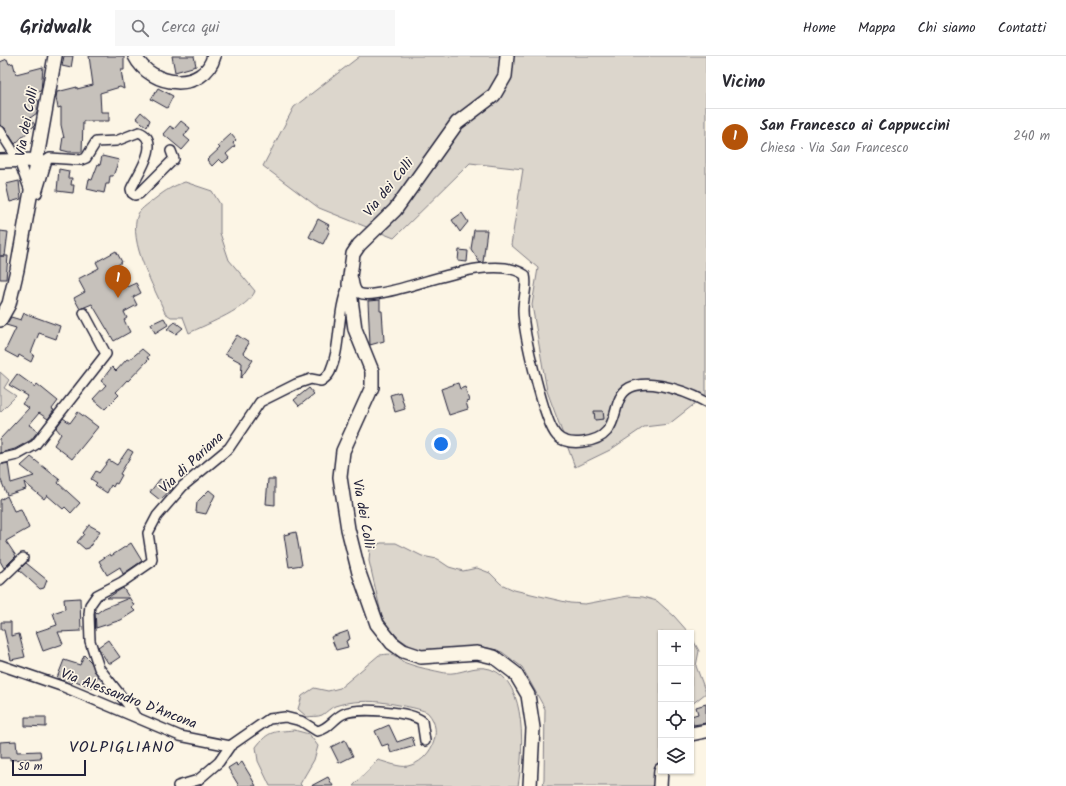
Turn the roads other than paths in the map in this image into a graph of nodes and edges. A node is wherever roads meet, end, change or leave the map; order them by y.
1 (55, 56) edge
2 (136, 56) edge
3 (214, 56) edge
4 (507, 56) edge
5 (0, 131) edge
6 (170, 151) dead end
7 (36, 160) junction
8 (0, 161) edge
9 (19, 161) junction
10 (30, 192) junction
11 (370, 234) junction
12 (349, 284) junction
13 (84, 313) dead end
14 (0, 320) edge
15 (706, 402) edge
16 (0, 459) edge
17 (23, 558) dead end
18 (0, 580) edge
19 (0, 665) edge
20 (135, 716) junction
21 (706, 731) edge
22 (694, 733) edge
23 (425, 741) dead end
24 (230, 746) junction
25 (661, 774) edge
26 (178, 786) edge
27 (530, 786) edge
28 (660, 786) edge

1 - 7 street, Via dei Colli
2 - 3 street
4 - 11 street, Via dei Colli
5 - 9 street
6 - 10 street, Via dei Colli
7 - 9 street
7 - 10 street, Via dei Colli
8 - 9 street
9 - 10 street
10 - 14 street, Via dei Colli
11 - 12 street, Via dei Colli
11 - 15 street
12 - 20 street, Via di Pariana
12 - 27 street, Via dei Colli
13 - 16 street
17 - 18 street
19 - 20 street, Via Alessandro D'Ancona
20 - 24 street, Via Alessandro D'Ancona
21 - 22 street
23 - 24 street
24 - 26 street
25 - 28 street

